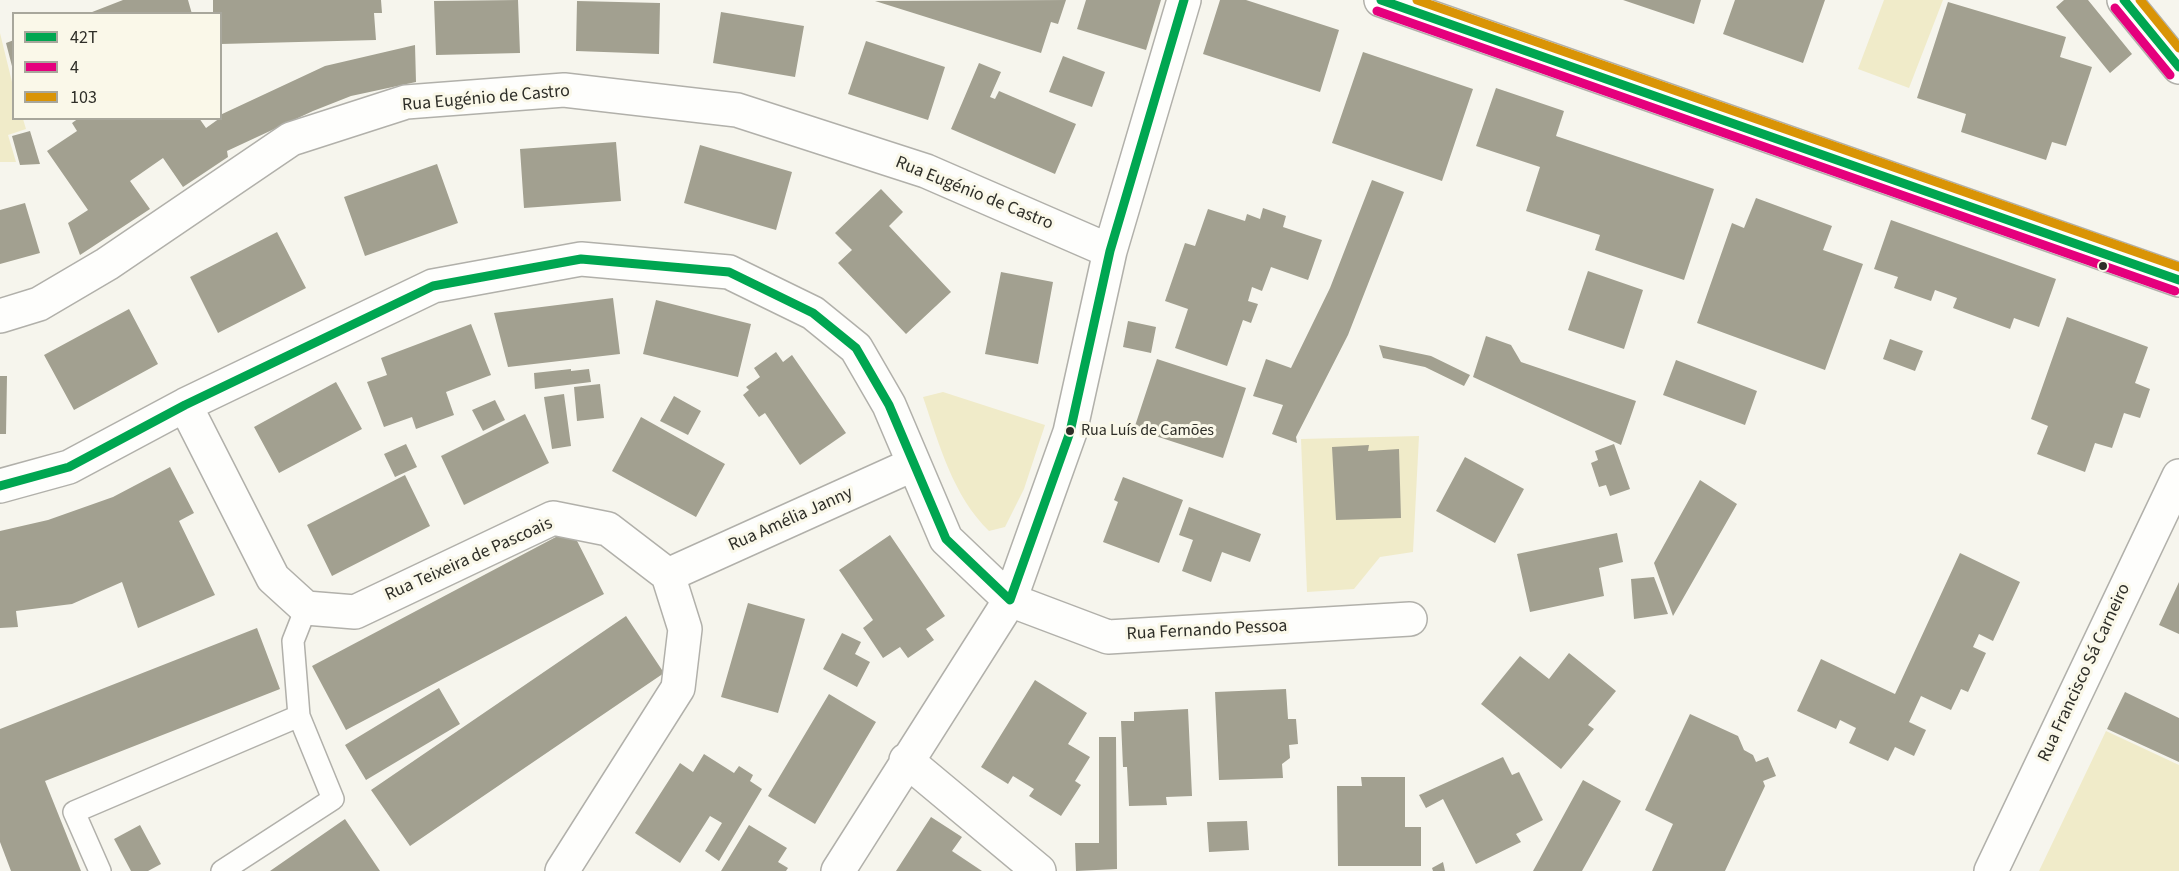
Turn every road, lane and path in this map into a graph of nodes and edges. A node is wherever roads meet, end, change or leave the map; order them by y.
1 (1184, 0) edge
2 (1381, 0) edge
3 (2124, 0) edge
4 (2179, 66) edge
5 (1110, 251) junction
6 (2179, 280) edge
7 (0, 316) edge
8 (185, 405) junction
9 (914, 464) junction
10 (2179, 476) edge
11 (0, 486) edge
12 (668, 575) junction
13 (1010, 600) junction
14 (306, 608) junction
15 (1410, 620) dead end
16 (298, 716) junction
17 (906, 760) junction
18 (100, 871) edge
19 (222, 871) edge
20 (562, 871) edge
21 (838, 871) edge
22 (1039, 871) edge
23 (1991, 871) edge

1 - 5 street
2 - 6 street
3 - 4 street
5 - 7 street, Rua Eugénio de Castro
5 - 13 street
8 - 9 street
8 - 11 street
8 - 14 street
9 - 12 street, Rua Amélia Janny
9 - 13 street
10 - 23 street, Rua Francisco Sá Carneiro
12 - 14 street, Rua Teixeira de Pascoais
12 - 20 street
13 - 15 street, Rua Fernando Pessoa
13 - 17 street
14 - 16 lane
16 - 18 lane
16 - 19 lane
17 - 21 street
17 - 22 street

